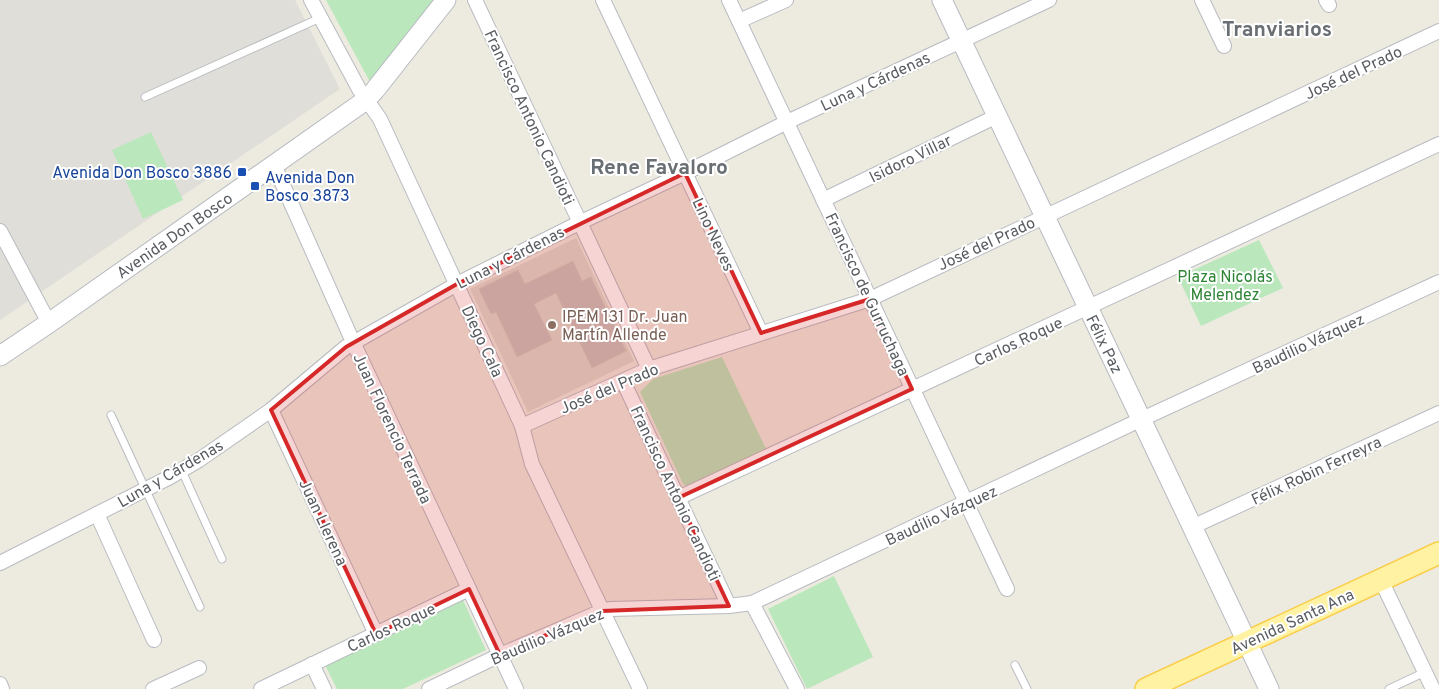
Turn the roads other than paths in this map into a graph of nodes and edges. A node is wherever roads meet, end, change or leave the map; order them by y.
1 (311, 0) edge
2 (446, 0) edge
3 (475, 0) edge
4 (603, 0) edge
5 (729, 0) edge
6 (786, 0) edge
7 (942, 0) edge
8 (1049, 0) edge
9 (1202, 0) edge
10 (320, 18) junction
11 (739, 21) junction
12 (1439, 32) edge
13 (961, 40) junction
14 (1224, 46) dead end
15 (145, 97) dead end
16 (366, 100) junction
17 (997, 116) junction
18 (786, 122) junction
19 (1439, 144) edge
20 (274, 165) junction
21 (685, 173) junction
22 (823, 200) junction
23 (1044, 216) junction
24 (579, 223) junction
25 (0, 231) edge
26 (1439, 282) edge
27 (457, 284) junction
28 (870, 298) junction
29 (1088, 309) junction
30 (49, 323) junction
31 (762, 333) junction
32 (353, 342) junction
33 (0, 356) edge
34 (649, 369) junction
35 (623, 381) junction
36 (912, 389) junction
37 (271, 410) junction
38 (1439, 413) edge
39 (112, 415) dead end
40 (1142, 420) junction
41 (522, 426) junction
42 (182, 470) junction
43 (146, 489) junction
44 (678, 498) junction
45 (967, 503) junction
46 (97, 514) junction
47 (1192, 527) junction
48 (1439, 553) edge
49 (222, 559) dead end
50 (0, 563) edge
51 (1381, 580) junction
52 (469, 589) junction
53 (1007, 589) dead end
54 (752, 603) junction
55 (729, 606) junction
56 (200, 607) dead end
57 (602, 611) junction
58 (376, 634) junction
59 (154, 640) dead end
60 (1246, 642) junction
61 (500, 655) junction
62 (312, 664) junction
63 (1015, 665) dead end
64 (199, 668) dead end
65 (1425, 672) junction
66 (0, 684) edge
67 (2, 689) edge
68 (153, 689) edge
69 (261, 689) edge
70 (324, 689) edge
71 (429, 689) edge
72 (516, 689) edge
73 (640, 689) edge
74 (797, 689) edge
75 (1027, 689) edge
76 (1146, 689) edge
77 (1269, 689) edge
78 (1389, 689) edge
79 (1433, 689) edge

1 - 10 street, Diego Cala
2 - 16 main road, Avenida Don Bosco
3 - 24 street, Francisco Antonio Candioti
4 - 21 street, Lino Neves
5 - 11 street, Francisco de Gurruchaga
6 - 11 street
7 - 13 main road, Félix Paz
8 - 13 street, Luna y Cárdenas
9 - 14 street
10 - 15 lane
10 - 16 street, Diego Cala
11 - 18 street, Francisco de Gurruchaga
12 - 23 street, José del Prado
13 - 17 main road, Félix Paz
13 - 18 street, Luna y Cárdenas
16 - 20 main road, Avenida Don Bosco
16 - 27 street, Diego Cala
17 - 22 street, Isidoro Villar
17 - 23 main road, Félix Paz
18 - 21 street, Luna y Cárdenas
18 - 22 street, Francisco de Gurruchaga
19 - 29 street, Carlos Roque
20 - 30 main road, Avenida Don Bosco
20 - 32 street, Juan Florencio Terrada
21 - 24 street, Luna y Cárdenas
21 - 31 street, Lino Neves
22 - 28 street, Francisco de Gurruchaga
23 - 28 street, José del Prado
23 - 29 main road, Félix Paz
24 - 27 street, Luna y Cárdenas
24 - 34 street, Francisco Antonio Candioti
25 - 30 street
26 - 40 street, Baudilio Vázquez
27 - 32 street, Luna y Cárdenas
27 - 41 street, Diego Cala
28 - 31 street, José del Prado
28 - 36 street, Francisco de Gurruchaga
29 - 36 street, Carlos Roque
29 - 40 main road, Félix Paz
30 - 33 main road, Avenida Don Bosco
31 - 34 street, José del Prado
32 - 37 street, Luna y Cárdenas
32 - 52 street, Juan Florencio Terrada
34 - 35 street, José del Prado
35 - 41 street, José del Prado
35 - 44 street, Francisco Antonio Candioti
36 - 44 street, Carlos Roque
36 - 45 street, Francisco de Gurruchaga
37 - 42 street, Luna y Cárdenas
37 - 58 street, Juan Llerena
38 - 47 street, Félix Robin Ferreyra
39 - 43 lane
40 - 45 street, Baudilio Vázquez
40 - 47 main road, Félix Paz
41 - 57 street, Diego Cala
42 - 43 street, Luna y Cárdenas
42 - 49 lane
43 - 46 street, Luna y Cárdenas
43 - 56 lane
44 - 55 street, Francisco Antonio Candioti
45 - 53 street, Francisco de Gurruchaga
45 - 54 street, Baudilio Vázquez
46 - 50 street, Luna y Cárdenas
46 - 59 street
47 - 60 main road, Félix Paz
48 - 51 main road, Avenida Santa Ana
51 - 60 main road, Avenida Santa Ana
51 - 65 street
52 - 58 street, Carlos Roque
52 - 61 street, Juan Florencio Terrada
54 - 55 street, Baudilio Vázquez
54 - 74 street
55 - 57 street, Baudilio Vázquez
57 - 61 street, Baudilio Vázquez
57 - 73 street, Diego Cala
58 - 62 street, Carlos Roque
60 - 76 main road, Avenida Santa Ana
60 - 77 main road, Félix Paz
61 - 71 street, Baudilio Vázquez
61 - 72 street, Juan Florencio Terrada
62 - 69 street, Carlos Roque
62 - 70 street
63 - 75 lane
64 - 68 street
65 - 78 lane
65 - 79 street
66 - 67 street

